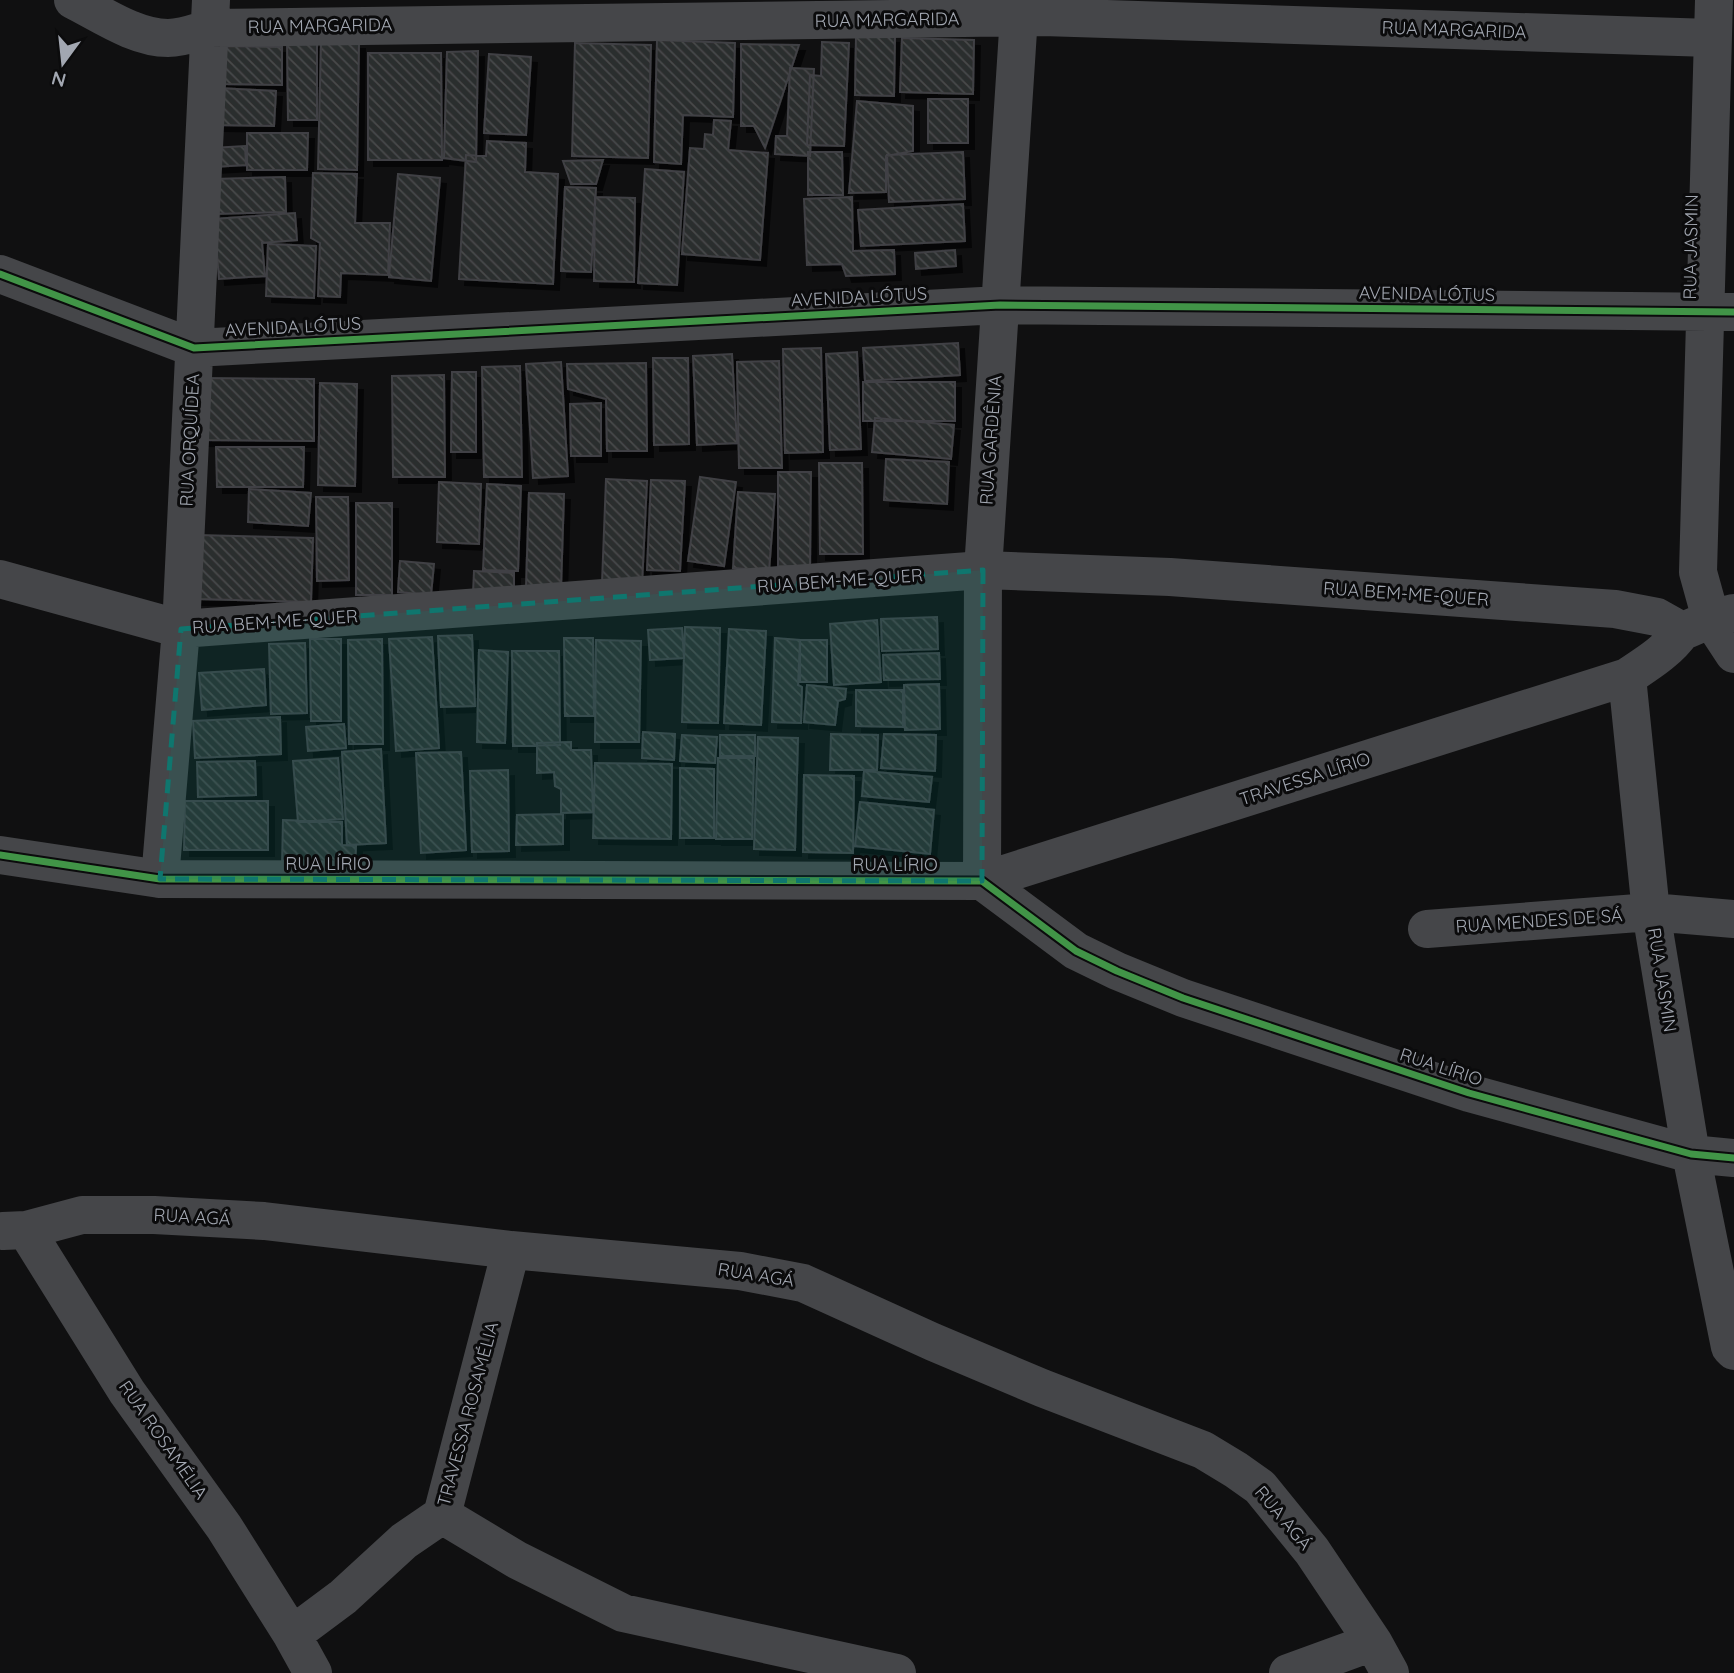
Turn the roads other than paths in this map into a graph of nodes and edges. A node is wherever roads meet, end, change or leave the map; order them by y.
1 (73, 0) edge
2 (1714, 0) edge
3 (1020, 9) edge
4 (211, 14) edge
5 (1712, 38) junction
6 (0, 274) edge
7 (1000, 305) junction
8 (1720, 313) edge
9 (194, 348) junction
10 (983, 570) junction
11 (0, 579) edge
12 (1709, 621) edge
13 (181, 629) junction
14 (1734, 654) edge
15 (1627, 677) junction
16 (0, 855) edge
17 (160, 879) junction
18 (982, 881) junction
19 (1651, 912) junction
20 (1734, 919) edge
21 (1427, 929) dead end
22 (1691, 1154) junction
23 (1734, 1158) edge
24 (13, 1230) edge
25 (511, 1250) junction
26 (1734, 1351) edge
27 (442, 1515) junction
28 (292, 1635) junction
29 (1382, 1658) edge
30 (313, 1673) edge
31 (897, 1673) edge
32 (1288, 1673) edge

1 - 4 street, RUA MARGARIDA
2 - 5 street, RUA JASMIN
3 - 4 street, RUA MARGARIDA
3 - 5 street, RUA MARGARIDA
3 - 7 street, RUA GARDÊNIA
4 - 9 street, RUA ORQUÍDEA
5 - 8 street, RUA JASMIN
6 - 9 street, AVENIDA LÓTUS
7 - 8 street, AVENIDA LÓTUS
7 - 9 street, AVENIDA LÓTUS
7 - 10 street, RUA GARDÊNIA
8 - 12 street, RUA JASMIN
9 - 13 street, RUA ORQUÍDEA
10 - 12 street, RUA BEM-ME-QUER
10 - 13 street, RUA BEM-ME-QUER
10 - 18 street, RUA GARDÊNIA
11 - 13 street, RUA BEM-ME-QUER
12 - 14 street
12 - 15 street
13 - 17 street, RUA ORQUÍDEA
15 - 18 street, TRAVESSA LÍRIO
15 - 19 street, RUA JASMIN
16 - 17 street, RUA LÍRIO
17 - 18 street, RUA LÍRIO
18 - 22 street, RUA LÍRIO
19 - 20 street, RUA MENDES DE SÁ
19 - 21 street, RUA MENDES DE SÁ
19 - 22 street, RUA JASMIN
22 - 23 street, RUA LÍRIO
22 - 26 street, RUA JASMIN
24 - 25 street, RUA AGÁ
24 - 28 street, RUA ROSAMÉLIA
25 - 27 street, TRAVESSA ROSAMÉLIA
25 - 29 street, RUA AGÁ
27 - 28 street, TRAVESSA ROSAMÉLIA
27 - 31 street
28 - 30 street, RUA ROSAMÉLIA
29 - 32 street

